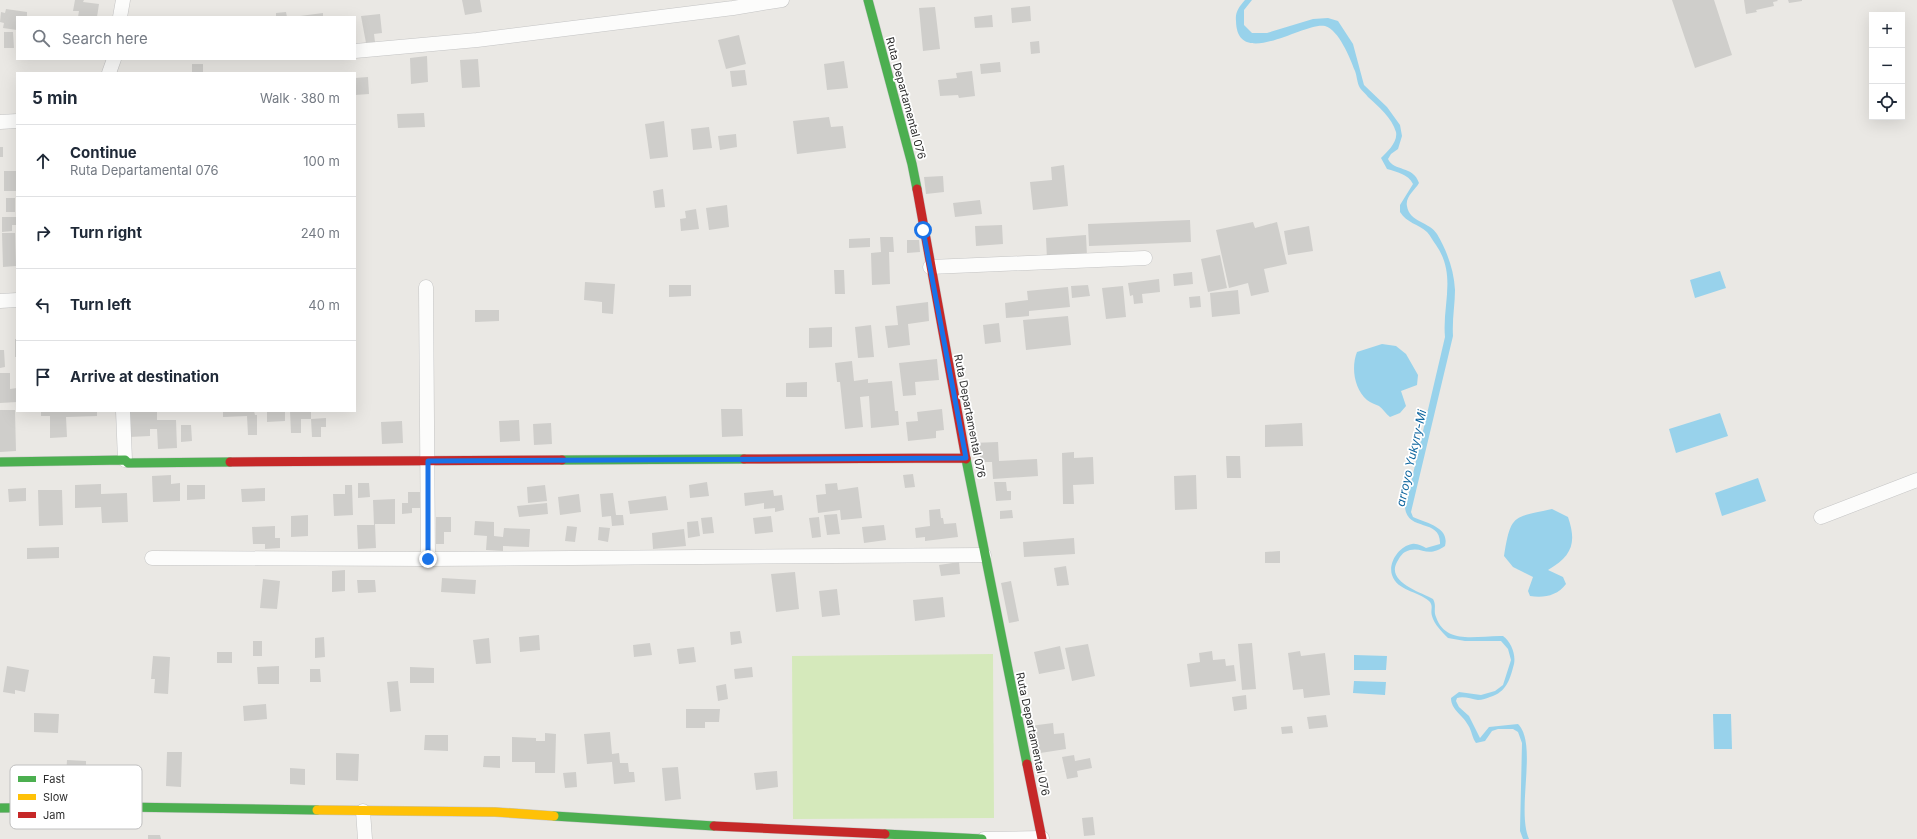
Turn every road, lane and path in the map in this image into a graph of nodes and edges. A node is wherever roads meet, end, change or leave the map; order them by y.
1 (123, 0) edge
2 (782, 0) edge
3 (868, 0) edge
4 (120, 16) edge
5 (356, 51) edge
6 (114, 60) edge
7 (109, 72) edge
8 (16, 121) edge
9 (0, 122) edge
10 (1145, 258) dead end
11 (930, 267) junction
12 (426, 286) dead end
13 (16, 300) edge
14 (0, 301) edge
15 (123, 412) edge
16 (966, 458) junction
17 (125, 460) junction
18 (428, 461) junction
19 (0, 462) edge
20 (1917, 480) edge
21 (1821, 517) dead end
22 (984, 555) junction
23 (152, 558) dead end
24 (428, 559) junction
25 (142, 807) edge
26 (0, 808) edge
27 (10, 808) edge
28 (363, 811) junction
29 (365, 839) edge
30 (983, 839) edge
31 (1042, 839) edge

1 - 4 street
2 - 5 street
3 - 11 street, Ruta Departamental 076
6 - 7 street
8 - 9 street
10 - 11 street
11 - 16 street, Ruta Departamental 076
12 - 18 street
13 - 14 street
15 - 17 street
16 - 18 street
16 - 22 street, Ruta Departamental 076
17 - 18 street
17 - 19 street
18 - 24 street
20 - 21 street
22 - 24 street
22 - 31 street, Ruta Departamental 076
23 - 24 street
25 - 28 street
26 - 27 street
28 - 29 street
28 - 30 street
30 - 31 street

